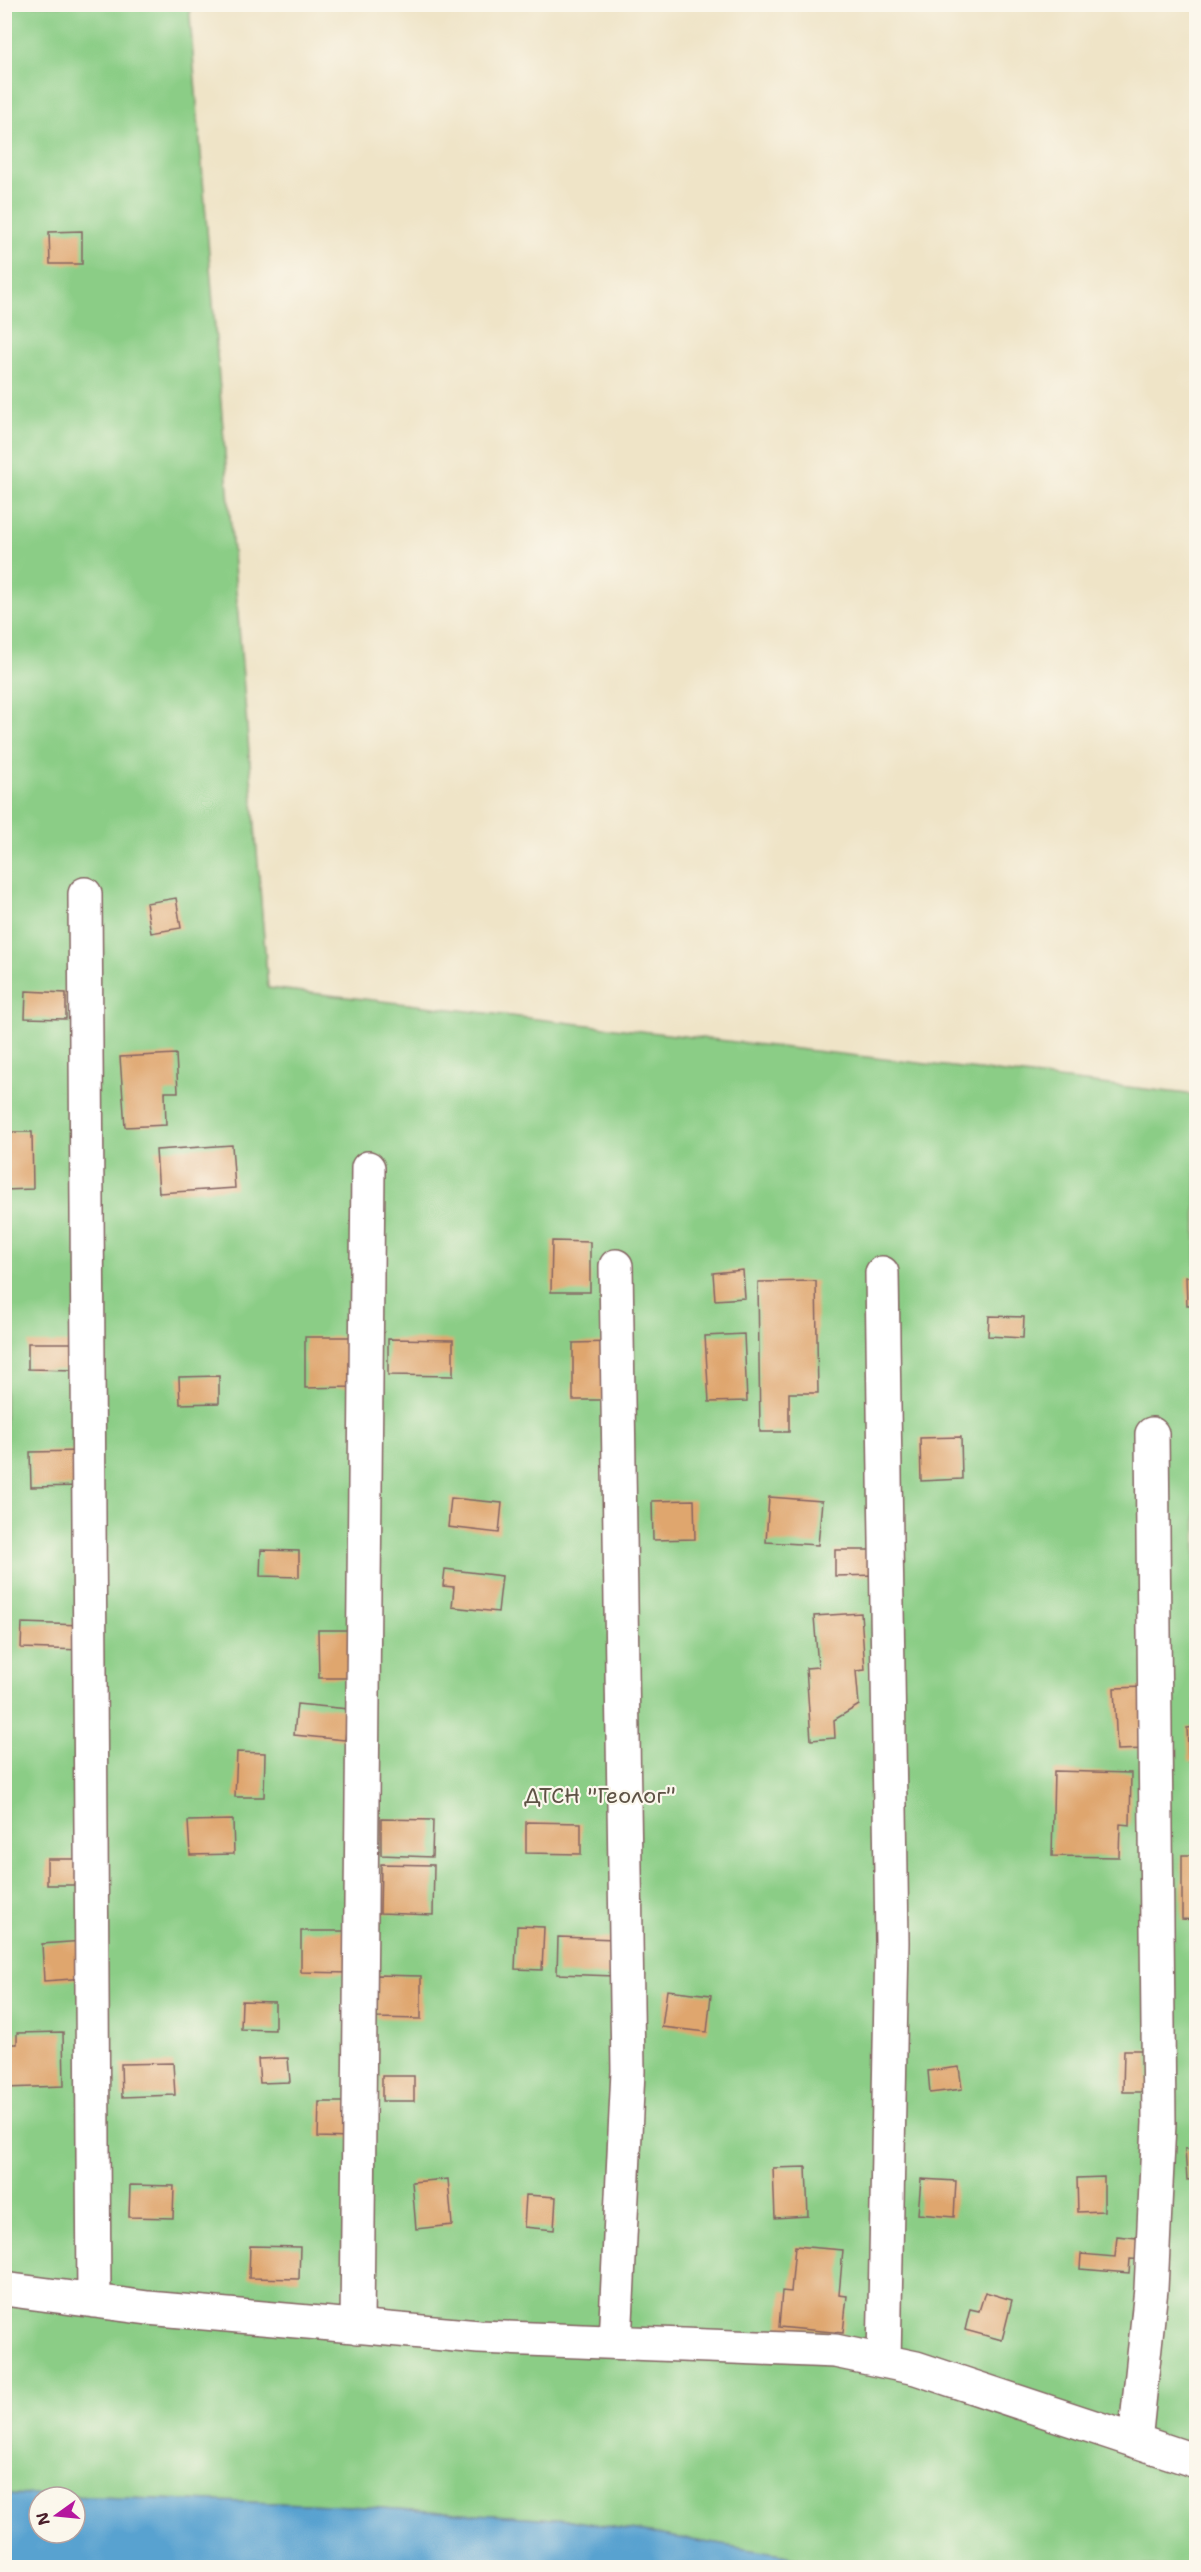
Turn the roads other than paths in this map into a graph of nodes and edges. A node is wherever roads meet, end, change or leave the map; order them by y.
1 (85, 894) dead end
2 (368, 1168) dead end
3 (616, 1266) dead end
4 (882, 1273) dead end
5 (1152, 1434) dead end
6 (4, 2289) edge
7 (94, 2301) junction
8 (357, 2327) junction
9 (615, 2342) junction
10 (884, 2361) junction
11 (1136, 2441) junction
12 (1197, 2461) edge

1 - 7 street
2 - 8 street
3 - 9 street
4 - 10 street
5 - 11 street
6 - 7 street
7 - 8 street
8 - 9 street
9 - 10 street
10 - 11 street
11 - 12 street

